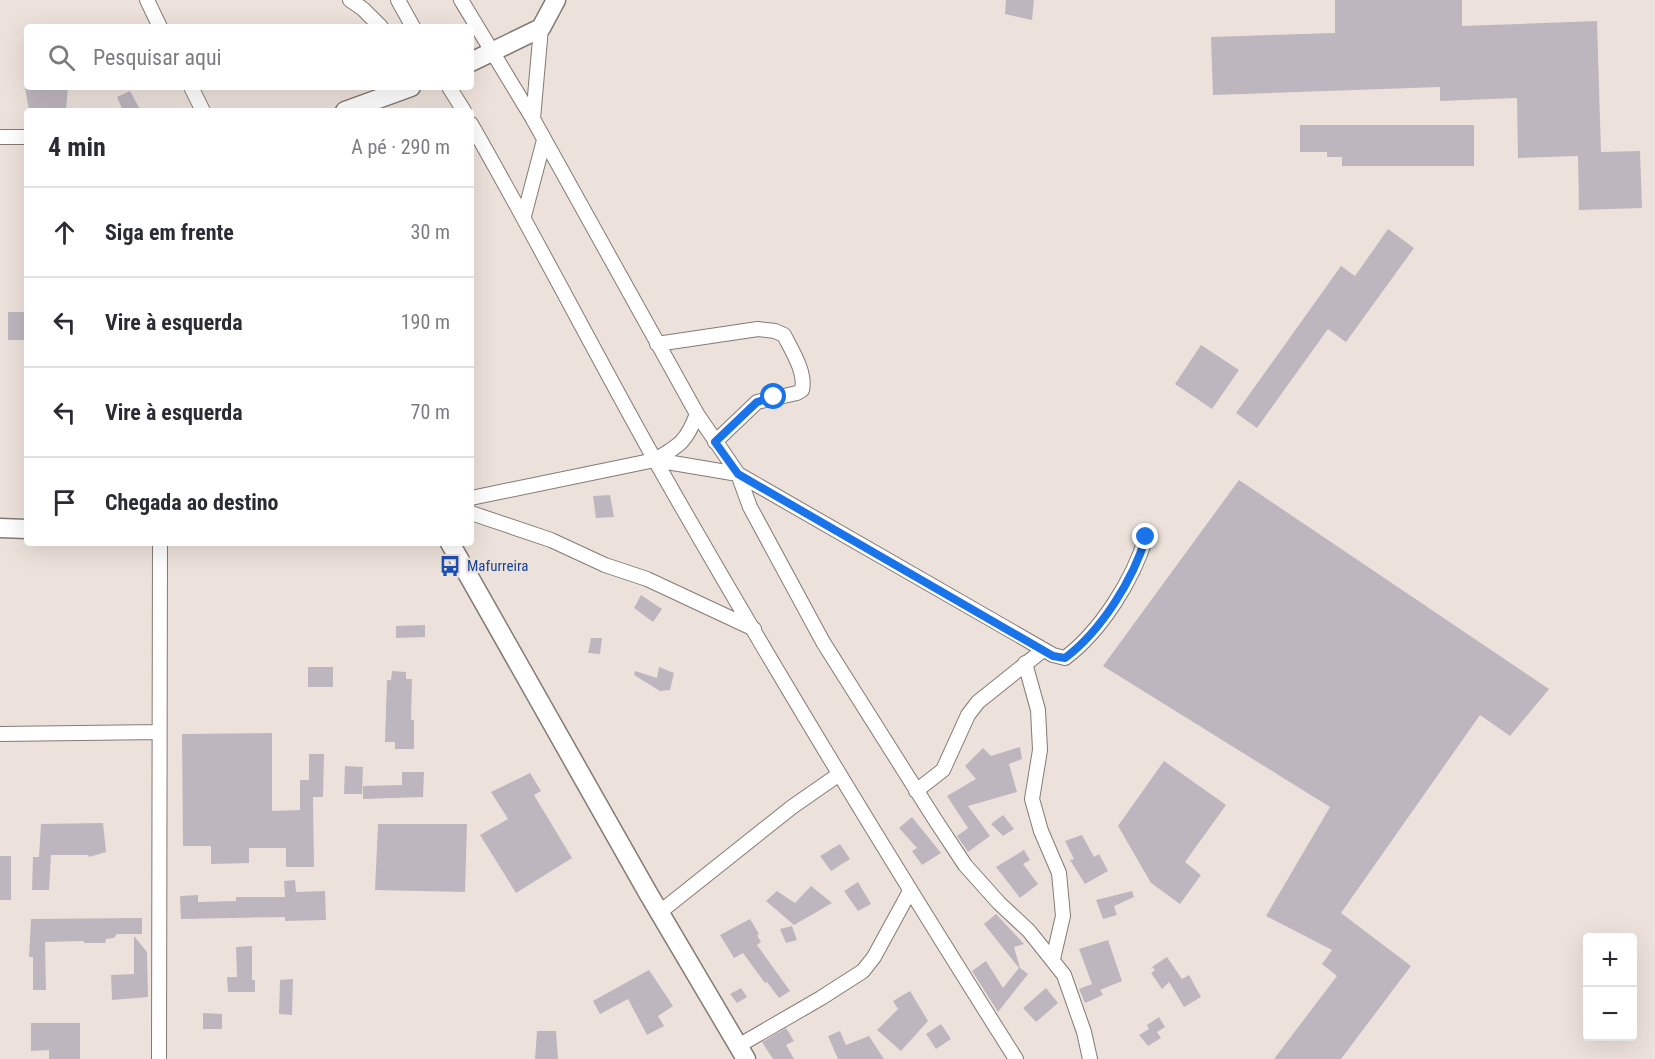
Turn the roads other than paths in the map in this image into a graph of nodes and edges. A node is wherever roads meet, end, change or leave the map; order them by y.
1 (147, 0) edge
2 (350, 0) edge
3 (398, 0) edge
4 (461, 0) edge
5 (556, 0) edge
6 (159, 24) edge
7 (378, 24) edge
8 (411, 24) edge
9 (541, 28) junction
10 (492, 53) junction
11 (474, 62) edge
12 (192, 90) edge
13 (403, 90) edge
14 (451, 90) edge
15 (201, 108) edge
16 (353, 108) edge
17 (462, 108) edge
18 (533, 118) junction
19 (474, 129) edge
20 (0, 137) edge
21 (24, 137) edge
22 (544, 140) junction
23 (524, 216) junction
24 (657, 344) junction
25 (697, 414) junction
26 (715, 442) junction
27 (655, 460) junction
28 (738, 474) junction
29 (474, 497) edge
30 (474, 514) edge
31 (0, 528) edge
32 (24, 529) edge
33 (1146, 537) dead end
34 (160, 546) edge
35 (452, 546) edge
36 (754, 629) junction
37 (1043, 650) junction
38 (1025, 663) junction
39 (159, 732) junction
40 (0, 734) edge
41 (838, 775) junction
42 (916, 790) junction
43 (910, 891) junction
44 (660, 912) junction
45 (1053, 959) junction
46 (742, 1052) edge
47 (159, 1059) edge
48 (1016, 1059) edge
49 (1090, 1059) edge

1 - 6 street
2 - 7 street
3 - 8 street
4 - 10 street
5 - 9 main road
9 - 10 main road
9 - 18 street
10 - 11 main road
10 - 18 street
12 - 15 street
13 - 16 main road
14 - 17 street
18 - 22 street
19 - 23 street
20 - 21 street
22 - 23 street
22 - 24 street
23 - 27 street
24 - 25 street
24 - 26 street
25 - 26 street
25 - 27 street
26 - 28 street
27 - 28 street
27 - 29 street
27 - 36 street
28 - 37 street
28 - 42 street
30 - 36 street
31 - 32 main road
33 - 37 street
34 - 39 street
35 - 44 main road
36 - 41 street
37 - 38 street
38 - 42 street
38 - 45 street
39 - 40 street
39 - 47 street
41 - 43 street
41 - 44 street
42 - 45 street
43 - 46 street
43 - 48 street
44 - 46 main road
45 - 49 street

